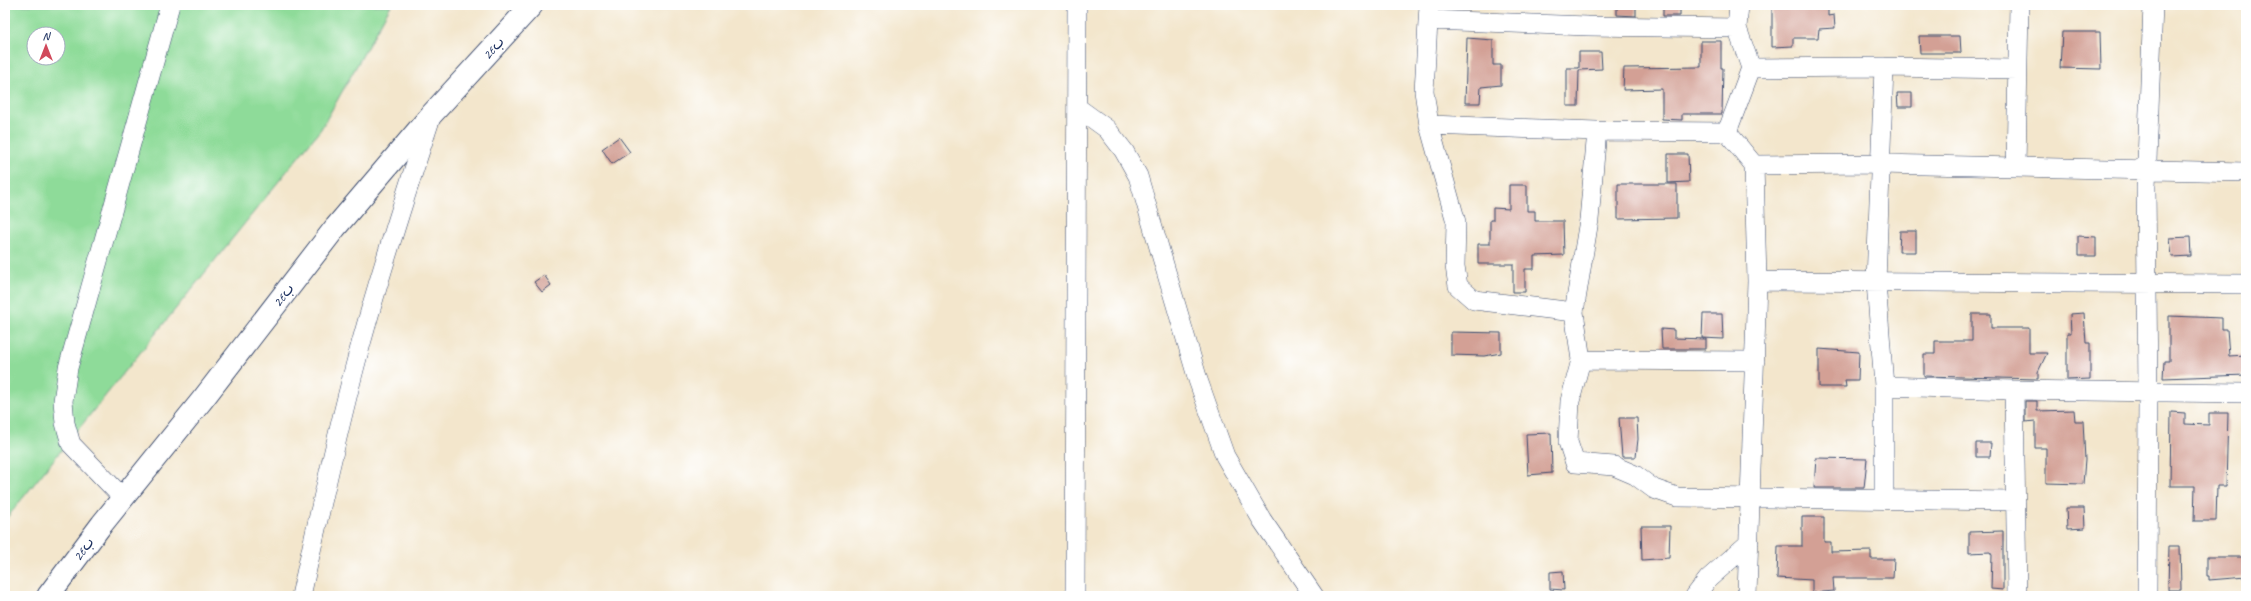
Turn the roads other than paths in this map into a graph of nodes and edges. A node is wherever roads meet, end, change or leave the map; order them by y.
1 (170, 5) edge
2 (532, 5) edge
3 (1077, 5) edge
4 (1739, 5) edge
5 (2019, 5) edge
6 (2153, 5) edge
7 (1429, 12) edge
8 (1737, 28) junction
9 (1884, 66) junction
10 (1752, 68) junction
11 (2017, 69) junction
12 (1078, 108) junction
13 (431, 115) junction
14 (1429, 125) junction
15 (1597, 132) junction
16 (1727, 132) junction
17 (1879, 164) junction
18 (1754, 165) junction
19 (2016, 166) junction
20 (2146, 170) junction
21 (2246, 172) edge
22 (1757, 281) junction
23 (1876, 282) junction
24 (2147, 283) junction
25 (2246, 284) edge
26 (1574, 312) junction
27 (1581, 360) junction
28 (1755, 361) junction
29 (1884, 386) junction
30 (2014, 390) junction
31 (2148, 393) junction
32 (2246, 393) edge
33 (1750, 496) junction
34 (123, 498) junction
35 (1884, 498) junction
36 (2016, 501) junction
37 (1749, 543) junction
38 (48, 596) edge
39 (301, 596) edge
40 (1075, 596) edge
41 (1314, 596) edge
42 (1695, 596) edge
43 (1747, 596) edge
44 (2017, 596) edge
45 (2147, 596) edge

1 - 34 street
2 - 13 highway, 26ب
3 - 12 street
4 - 8 street
5 - 11 street
6 - 20 street
7 - 8 street
7 - 14 street
8 - 10 street
9 - 10 street
9 - 11 street
9 - 17 street
10 - 16 street
11 - 19 street
12 - 40 street
12 - 41 street
13 - 34 highway, 26ب
13 - 39 street
14 - 15 street
14 - 26 street
15 - 16 street
15 - 26 street
16 - 18 street
17 - 18 street
17 - 19 street
17 - 23 street
18 - 22 street
19 - 20 street
20 - 21 street
20 - 24 street
22 - 23 street
22 - 28 street
23 - 24 street
23 - 29 street
24 - 25 street
24 - 31 street
26 - 27 street
27 - 28 street
27 - 33 street
28 - 33 street
29 - 30 street
29 - 35 street
30 - 31 street
30 - 36 street
31 - 32 street
31 - 45 street
33 - 35 street
33 - 37 street
34 - 38 highway, 26ب
35 - 36 street
36 - 44 street
37 - 42 street
37 - 43 street

